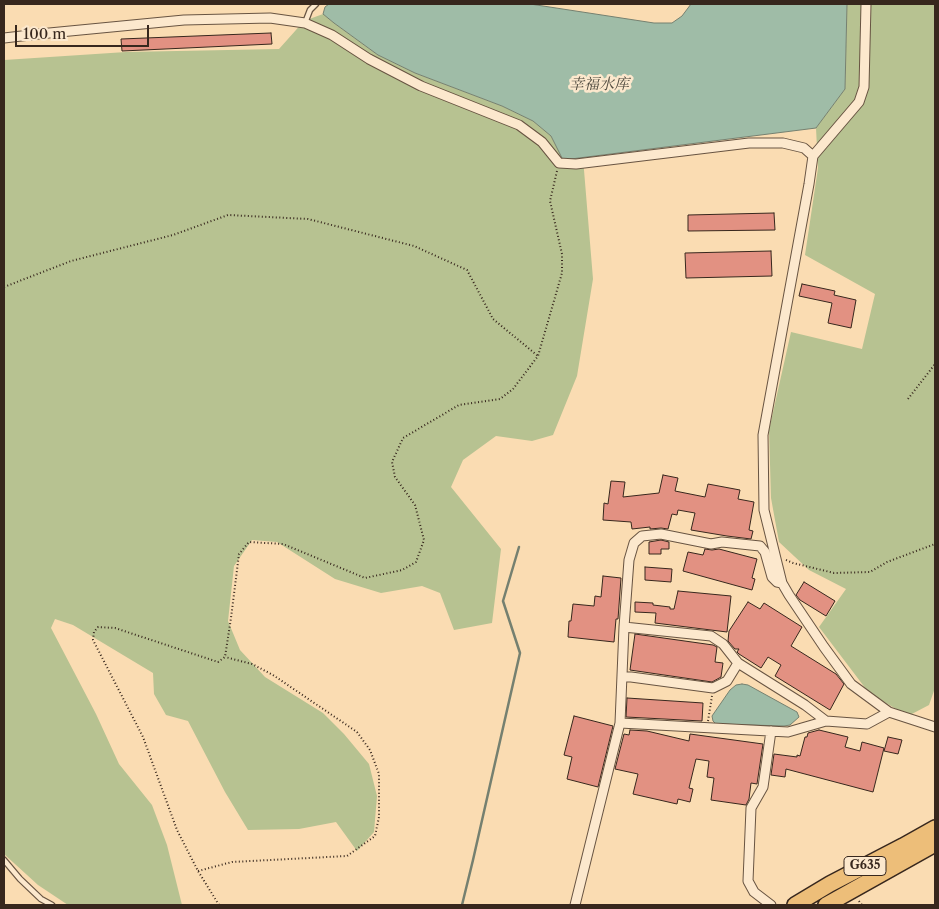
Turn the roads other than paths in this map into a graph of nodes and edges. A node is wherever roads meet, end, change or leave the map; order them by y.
1 (316, 4) edge
2 (866, 4) edge
3 (305, 23) junction
4 (4, 38) edge
5 (813, 156) junction
6 (782, 583) junction
7 (624, 627) junction
8 (738, 663) junction
9 (622, 677) junction
10 (890, 712) junction
11 (826, 721) junction
12 (620, 723) junction
13 (935, 727) edge
14 (771, 732) junction
15 (935, 828) edge
16 (935, 844) edge
17 (4, 860) edge
18 (52, 905) edge
19 (576, 905) edge
20 (771, 905) edge
21 (795, 905) edge
22 (826, 905) edge

1 - 3 lane
2 - 5 street
3 - 4 street
3 - 5 street
5 - 6 street
6 - 7 street
6 - 10 street
7 - 8 street
7 - 9 street
8 - 9 street
8 - 11 street
9 - 12 street
10 - 11 street
10 - 13 street
11 - 14 street
12 - 14 street
12 - 19 street
14 - 20 street
15 - 21 highway, G635
16 - 22 highway, G635
17 - 18 lane

